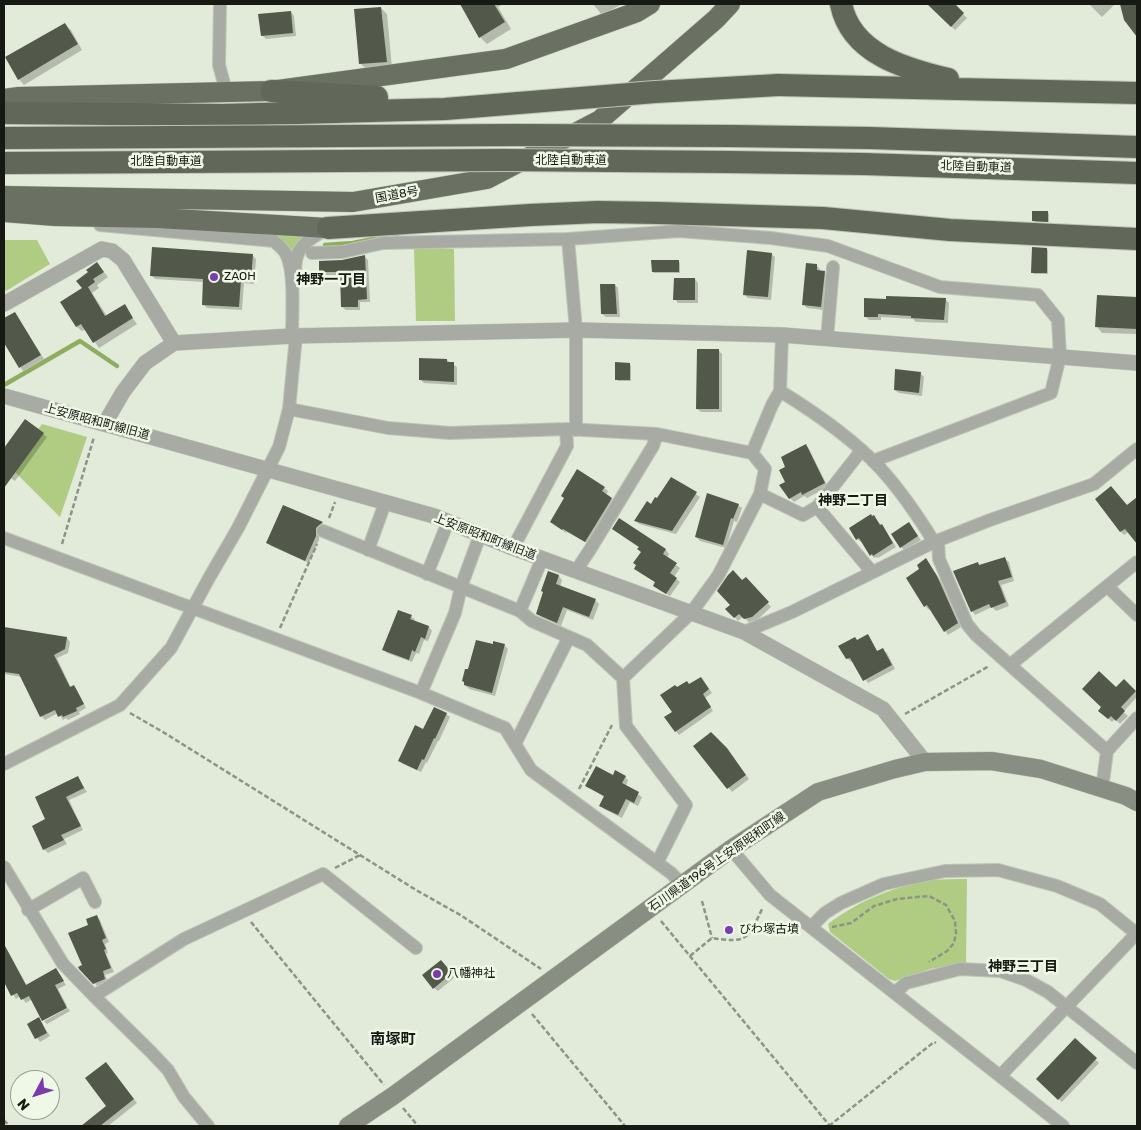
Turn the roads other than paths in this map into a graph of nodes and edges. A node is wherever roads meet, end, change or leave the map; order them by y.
1 (220, 4) edge
2 (650, 4) edge
3 (730, 4) edge
4 (841, 4) edge
5 (991, 89) junction
6 (226, 91) junction
7 (271, 91) junction
8 (1137, 93) edge
9 (9, 97) edge
10 (520, 103) junction
11 (4, 113) edge
12 (4, 138) edge
13 (1137, 147) edge
14 (4, 163) edge
15 (1137, 173) edge
16 (4, 196) edge
17 (353, 202) junction
18 (4, 212) edge
19 (55, 216) junction
20 (158, 218) junction
21 (328, 228) junction
22 (568, 238) junction
23 (1137, 239) edge
24 (312, 253) dead end
25 (833, 267) dead end
26 (4, 304) edge
27 (576, 330) junction
28 (782, 335) junction
29 (296, 336) junction
30 (827, 339) junction
31 (174, 344) junction
32 (1060, 356) junction
33 (1137, 362) edge
34 (780, 391) junction
35 (4, 396) edge
36 (289, 410) junction
37 (102, 423) junction
38 (570, 430) junction
39 (657, 434) junction
40 (1137, 448) edge
41 (861, 451) junction
42 (752, 452) junction
43 (873, 462) junction
44 (268, 471) junction
45 (760, 494) junction
46 (385, 503) junction
47 (817, 507) junction
48 (448, 522) junction
49 (323, 531) road end
50 (480, 535) junction
51 (4, 538) edge
52 (936, 542) junction
53 (513, 548) junction
54 (368, 550) junction
55 (542, 559) junction
56 (1137, 562) edge
57 (576, 571) junction
58 (872, 572) junction
59 (427, 574) junction
60 (461, 587) junction
61 (1108, 587) junction
62 (194, 607) junction
63 (520, 611) junction
64 (691, 613) junction
65 (1137, 615) edge
66 (744, 632) junction
67 (569, 637) junction
68 (1006, 662) junction
69 (623, 678) junction
70 (421, 693) junction
71 (1137, 718) edge
72 (515, 744) junction
73 (1107, 751) junction
74 (925, 762) junction
75 (4, 764) edge
76 (1102, 789) junction
77 (1137, 802) edge
78 (731, 849) junction
79 (657, 863) junction
80 (4, 867) edge
81 (682, 884) junction
82 (95, 902) dead end
83 (28, 910) junction
84 (811, 927) junction
85 (1137, 933) edge
86 (416, 948) dead end
87 (895, 993) junction
88 (94, 996) junction
89 (1067, 1005) junction
90 (1137, 1062) edge
91 (1000, 1076) junction
92 (208, 1126) edge
93 (348, 1126) edge
94 (1063, 1126) edge

1 - 6 street
2 - 7 highway
3 - 17 highway, 国道8号
4 - 5 highway
5 - 8 highway
5 - 10 highway, bridge
6 - 7 highway
6 - 9 highway
7 - 10 highway
10 - 11 highway
12 - 13 highway, 北陸自動車道, bridge
14 - 15 highway, 北陸自動車道, bridge
16 - 17 highway, 国道8号
17 - 20 highway
18 - 19 highway
19 - 20 highway
19 - 29 street
20 - 21 highway
21 - 23 highway
21 - 29 street
22 - 24 street
22 - 27 street
22 - 32 street
25 - 30 street
26 - 31 street
27 - 28 street
27 - 29 street
27 - 38 street
28 - 30 street
28 - 34 street
29 - 31 street
29 - 36 street
30 - 32 street
31 - 37 street
32 - 33 street
32 - 43 street
34 - 41 street
34 - 42 street
35 - 37 street, 上安原昭和町線旧道
36 - 38 street
36 - 44 street
37 - 44 street, 上安原昭和町線旧道
38 - 39 street
38 - 53 street
39 - 42 street
39 - 57 street
40 - 52 street
41 - 43 street
41 - 47 street
42 - 45 street
43 - 52 street
44 - 46 street, 上安原昭和町線旧道
44 - 62 street
45 - 47 street
45 - 64 street
46 - 48 street, 上安原昭和町線旧道
46 - 54 street
47 - 58 street
48 - 50 street, 上安原昭和町線旧道
48 - 59 street
49 - 54 street
50 - 53 street, 上安原昭和町線旧道
50 - 60 street
51 - 62 street
52 - 58 street
52 - 68 street
53 - 55 street, 上安原昭和町線旧道
54 - 59 street
55 - 57 street, 上安原昭和町線旧道
55 - 63 street
56 - 61 street
57 - 64 street, 上安原昭和町線旧道
58 - 66 street
59 - 60 street
60 - 63 street
60 - 70 street
61 - 65 street
61 - 68 street
62 - 70 street
62 - 75 street
63 - 67 street
64 - 66 street, 上安原昭和町線旧道
64 - 69 street
66 - 74 street, 上安原昭和町線旧道
67 - 69 street
67 - 72 street
68 - 73 street
69 - 79 street
70 - 72 street
71 - 73 street
72 - 79 street
73 - 76 street
74 - 76 main road, 石川県道196号上安原昭和町線
74 - 78 main road, 石川県道196号上安原昭和町線
76 - 77 main road, 石川県道196号上安原昭和町線
78 - 81 main road, 石川県道196号上安原昭和町線
78 - 84 street
79 - 81 street
80 - 83 street
81 - 93 main road, 石川県道196号上安原昭和町線
82 - 83 street
83 - 88 street
84 - 85 street
84 - 87 street
85 - 89 street
86 - 88 street
87 - 89 street
87 - 91 street
88 - 92 street
89 - 90 street
89 - 91 street
91 - 94 street

